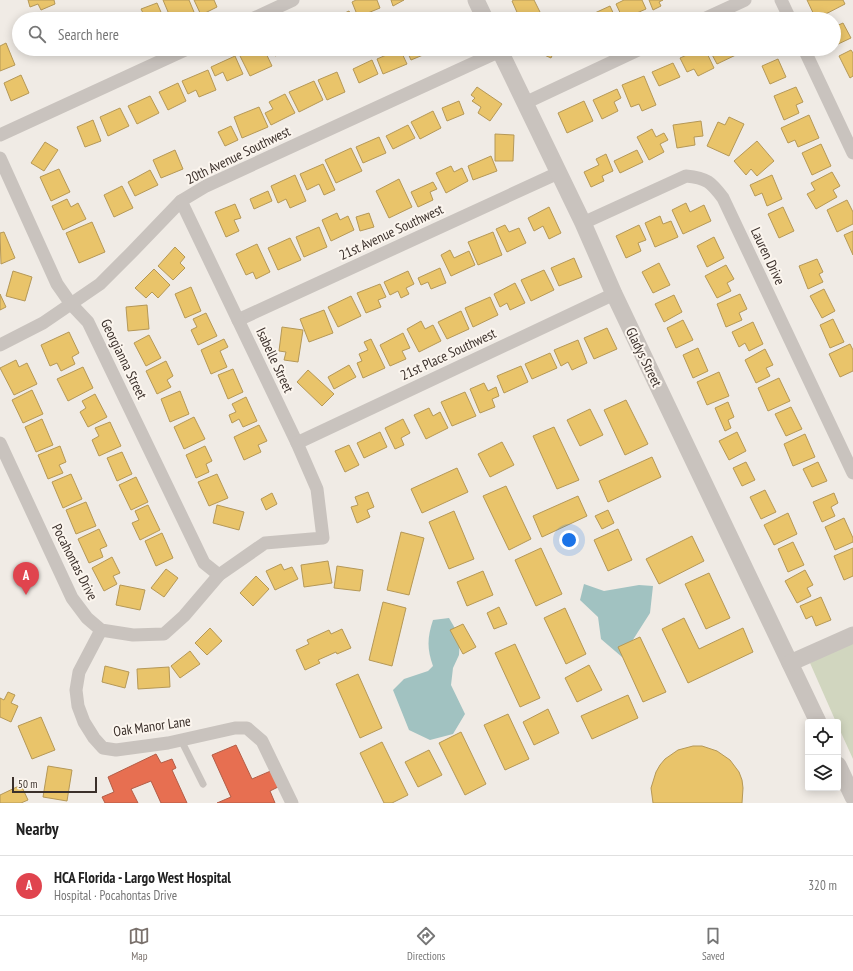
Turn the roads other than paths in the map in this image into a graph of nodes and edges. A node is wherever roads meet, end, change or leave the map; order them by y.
1 (294, 0) edge
2 (476, 0) edge
3 (745, 0) edge
4 (781, 0) edge
5 (267, 12) edge
6 (482, 12) edge
7 (719, 12) edge
8 (787, 12) edge
9 (172, 56) edge
10 (486, 56) edge
11 (502, 56) edge
12 (625, 56) edge
13 (807, 56) edge
14 (525, 103) junction
15 (0, 135) edge
16 (853, 152) edge
17 (0, 158) edge
18 (558, 173) junction
19 (181, 201) junction
20 (582, 223) junction
21 (614, 294) junction
22 (71, 304) junction
23 (238, 320) junction
24 (0, 345) edge
25 (0, 443) edge
26 (296, 443) junction
27 (853, 473) edge
28 (219, 574) junction
29 (101, 630) junction
30 (853, 635) edge
31 (790, 664) junction
32 (817, 719) edge
33 (181, 740) junction
34 (841, 771) edge
35 (202, 784) dead end
36 (853, 797) edge
37 (292, 803) edge

1 - 5 street
2 - 6 street
3 - 7 street
4 - 8 street
9 - 15 street
10 - 19 street, 20th Avenue Southwest
11 - 14 street, Gladys Street
12 - 14 street
13 - 16 street
14 - 18 street, Gladys Street
17 - 22 street, Georgianna Street
18 - 20 street, Gladys Street
18 - 23 street, 21st Avenue Southwest
19 - 22 street, 20th Avenue Southwest
19 - 23 street, Isabelle Street
20 - 21 street, Gladys Street
20 - 27 street, Lauren Drive
21 - 26 street, 21st Place Southwest
21 - 31 street, Gladys Street
22 - 24 street, 20th Avenue Southwest
22 - 28 street, Georgianna Street
23 - 26 street, Isabelle Street
25 - 29 street, Pocahontas Drive
26 - 28 street, Isabelle Street
28 - 29 street
29 - 33 street, Oak Manor Lane
30 - 31 street
31 - 32 street, Gladys Street
33 - 35 lane
33 - 37 street, Oak Manor Lane
34 - 36 street

